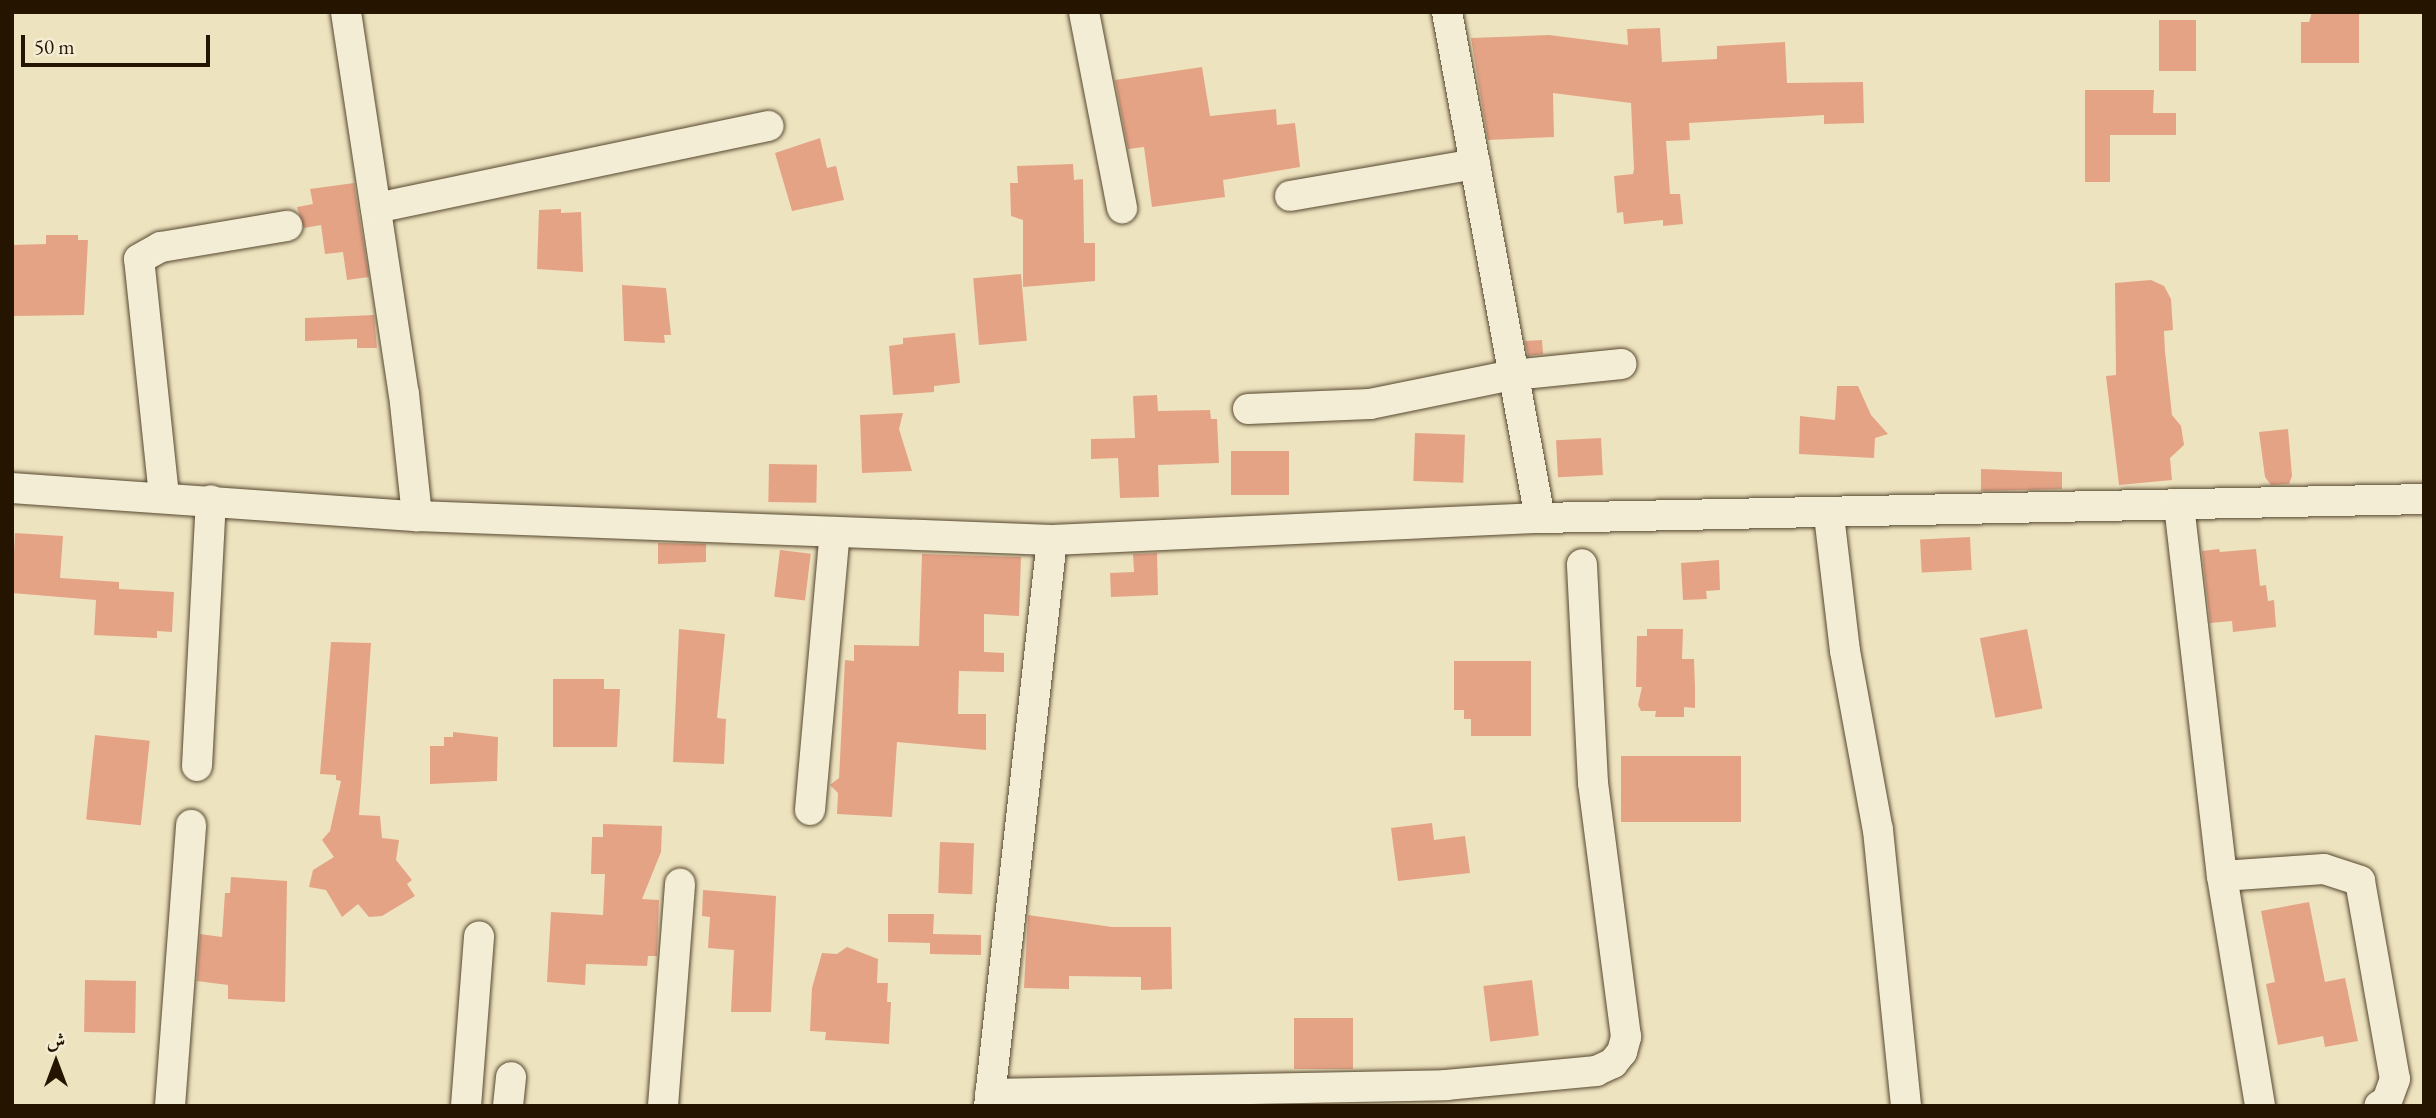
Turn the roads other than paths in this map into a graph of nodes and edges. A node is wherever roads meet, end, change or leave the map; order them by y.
1 (346, 12) edge
2 (1084, 12) edge
3 (1447, 12) edge
4 (769, 126) dead end
5 (1475, 164) junction
6 (1290, 196) dead end
7 (376, 208) junction
8 (1122, 208) dead end
9 (287, 226) dead end
10 (1621, 364) dead end
11 (1513, 375) junction
12 (1248, 409) dead end
13 (12, 488) edge
14 (164, 496) junction
15 (2424, 499) edge
16 (211, 500) junction
17 (2179, 505) junction
18 (1829, 515) junction
19 (417, 516) junction
20 (1540, 518) junction
21 (835, 532) junction
22 (1052, 540) junction
23 (1582, 564) dead end
24 (197, 766) dead end
25 (810, 810) dead end
26 (191, 825) dead end
27 (2222, 876) junction
28 (680, 884) dead end
29 (480, 936) dead end
30 (990, 1100) edge
31 (170, 1106) edge
32 (466, 1106) edge
33 (663, 1106) edge
34 (1906, 1106) edge
35 (2260, 1106) edge
36 (2379, 1106) edge

1 - 7 street
2 - 8 street
3 - 5 street
4 - 7 street
5 - 6 street
5 - 11 street
7 - 19 street
9 - 14 street
10 - 11 street
11 - 12 street
11 - 20 street
13 - 14 street
14 - 16 street
15 - 17 street
16 - 19 street
16 - 24 street
17 - 18 street
17 - 27 street
18 - 20 street
18 - 34 street
19 - 21 street
20 - 22 street
21 - 22 street
21 - 25 street
22 - 30 street
23 - 30 street
26 - 31 street
27 - 35 street
27 - 36 street
28 - 33 street
29 - 32 street

